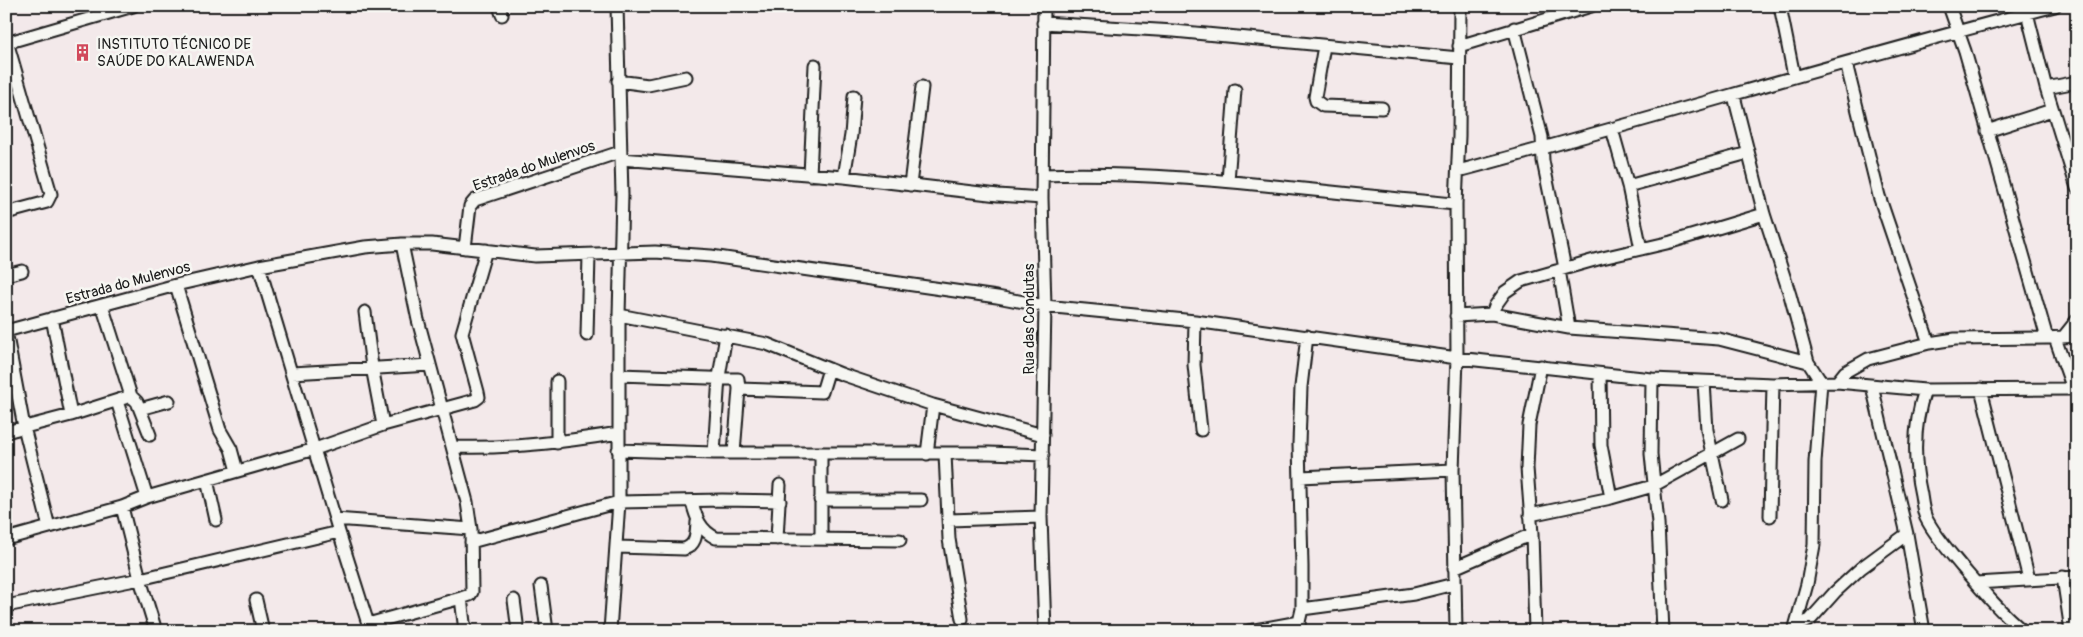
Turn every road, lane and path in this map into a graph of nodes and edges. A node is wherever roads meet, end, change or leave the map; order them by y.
1 (134, 6) edge
2 (617, 6) edge
3 (1044, 6) edge
4 (1460, 6) edge
5 (1780, 6) edge
6 (1949, 6) edge
7 (2055, 6) edge
8 (1584, 7) edge
9 (2027, 13) junction
10 (1043, 23) junction
11 (1514, 28) junction
12 (1959, 31) junction
13 (7, 41) edge
14 (1324, 46) junction
15 (1459, 52) junction
16 (1846, 63) junction
17 (815, 65) dead end
18 (1794, 76) junction
19 (686, 77) dead end
20 (618, 81) junction
21 (2077, 82) edge
22 (922, 87) dead end
23 (2046, 88) junction
24 (1235, 90) dead end
25 (854, 96) dead end
26 (1734, 96) junction
27 (1382, 108) dead end
28 (2052, 110) junction
29 (1612, 129) junction
30 (1987, 130) junction
31 (1543, 148) junction
32 (1748, 153) junction
33 (621, 155) junction
34 (1458, 170) junction
35 (810, 174) junction
36 (1042, 175) junction
37 (844, 177) junction
38 (1228, 181) junction
39 (910, 185) junction
40 (1628, 186) junction
41 (2077, 188) edge
42 (1042, 198) junction
43 (1456, 204) junction
44 (6, 214) edge
45 (1764, 214) junction
46 (402, 244) junction
47 (465, 248) junction
48 (1641, 249) junction
49 (486, 250) junction
50 (620, 254) junction
51 (589, 255) junction
52 (259, 266) junction
53 (1562, 269) junction
54 (22, 271) dead end
55 (6, 275) edge
56 (176, 285) junction
57 (102, 305) junction
58 (1045, 306) junction
59 (365, 312) dead end
60 (1492, 314) junction
61 (619, 315) junction
62 (1456, 316) junction
63 (52, 318) junction
64 (2077, 320) edge
65 (1195, 321) junction
66 (1569, 328) junction
67 (6, 331) edge
68 (587, 335) dead end
69 (726, 335) junction
70 (1307, 336) junction
71 (2061, 337) edge
72 (1929, 344) junction
73 (1458, 358) junction
74 (1808, 362) junction
75 (430, 365) junction
76 (1541, 366) junction
77 (372, 367) junction
78 (829, 369) junction
79 (292, 373) junction
80 (1600, 374) junction
81 (619, 375) junction
82 (719, 377) junction
83 (1652, 379) junction
84 (557, 381) dead end
85 (1704, 382) junction
86 (1821, 382) junction
87 (1837, 382) junction
88 (1773, 384) junction
89 (1872, 386) junction
90 (739, 388) junction
91 (1981, 389) junction
92 (2075, 389) edge
93 (1925, 390) junction
94 (131, 396) junction
95 (117, 401) junction
96 (169, 401) dead end
97 (933, 405) junction
98 (443, 408) junction
99 (140, 409) junction
100 (72, 415) junction
101 (383, 425) junction
102 (24, 427) junction
103 (1201, 430) dead end
104 (6, 432) edge
105 (618, 434) junction
106 (150, 435) dead end
107 (1043, 435) junction
108 (1738, 440) dead end
109 (557, 443) junction
110 (453, 447) junction
111 (315, 449) junction
112 (618, 450) junction
113 (714, 453) junction
114 (734, 453) junction
115 (820, 454) junction
116 (927, 454) junction
117 (945, 454) junction
118 (1712, 454) junction
119 (1043, 455) junction
120 (1453, 470) junction
121 (237, 471) junction
122 (1300, 477) junction
123 (207, 480) junction
124 (780, 485) dead end
125 (1653, 486) junction
126 (147, 497) junction
127 (1612, 498) junction
128 (820, 500) junction
129 (921, 500) dead end
130 (1722, 500) dead end
131 (780, 501) junction
132 (619, 502) junction
133 (692, 502) junction
134 (122, 507) junction
135 (1530, 515) junction
136 (1770, 516) dead end
137 (1041, 518) junction
138 (335, 519) junction
139 (216, 520) dead end
140 (949, 520) junction
141 (697, 522) junction
142 (49, 528) junction
143 (471, 529) junction
144 (338, 532) junction
145 (1532, 534) junction
146 (1907, 534) junction
147 (821, 538) junction
148 (6, 539) edge
149 (777, 539) junction
150 (900, 540) dead end
151 (472, 542) junction
152 (617, 547) junction
153 (1454, 568) junction
154 (2063, 577) junction
155 (2077, 577) edge
156 (140, 579) junction
157 (2030, 579) junction
158 (1976, 583) junction
159 (1454, 584) junction
160 (541, 586) dead end
161 (462, 598) junction
162 (256, 600) dead end
163 (514, 600) dead end
164 (6, 606) edge
165 (1302, 609) junction
166 (962, 619) dead end
167 (370, 627) edge
168 (1299, 627) edge
169 (1795, 628) edge
170 (156, 631) edge
171 (263, 631) edge
172 (465, 631) edge
173 (518, 631) edge
174 (548, 631) edge
175 (610, 631) edge
176 (1044, 631) edge
177 (1249, 631) edge
178 (1456, 631) edge
179 (1535, 631) edge
180 (1663, 631) edge
181 (1924, 631) edge
182 (2023, 631) edge
183 (2071, 631) edge

1 - 13 street
2 - 20 street
3 - 10 street, Rua das Condutas
4 - 15 street
5 - 18 street
6 - 12 street
7 - 9 street
8 - 11 street
9 - 12 street
9 - 23 street
10 - 14 street
10 - 36 street, Rua das Condutas
11 - 15 street
11 - 31 street
12 - 16 street
12 - 30 street
13 - 44 street
14 - 15 street
14 - 27 street
15 - 34 street
16 - 18 street
16 - 72 street
17 - 35 street
18 - 26 street
19 - 20 street
20 - 33 street
21 - 23 street
22 - 39 street
23 - 28 street
24 - 38 street
25 - 37 street
26 - 29 street
26 - 32 street
28 - 30 street
28 - 41 street
29 - 31 street
29 - 40 street
30 - 71 street
31 - 34 street
31 - 53 street
32 - 40 street
32 - 45 street
33 - 35 street
33 - 47 street, Estrada do Mulenvos
33 - 50 street
34 - 43 street
35 - 37 street
36 - 38 street
36 - 42 street, Rua das Condutas
37 - 39 street
38 - 43 street
39 - 42 street
40 - 48 street
42 - 58 street, Rua das Condutas
43 - 62 street
45 - 48 street
45 - 74 street
46 - 47 street, Estrada do Mulenvos
46 - 52 street, Estrada do Mulenvos
46 - 75 street
47 - 49 street, Estrada do Mulenvos
48 - 53 street
49 - 51 street, Estrada do Mulenvos
49 - 98 street
50 - 51 street, Estrada do Mulenvos
50 - 58 street, Estrada do Mulenvos
50 - 61 street
51 - 68 street
52 - 56 street, Estrada do Mulenvos
52 - 79 street
53 - 60 street
53 - 66 street
54 - 55 street
56 - 57 street, Estrada do Mulenvos
56 - 121 street
57 - 63 street, Estrada do Mulenvos
57 - 94 street
58 - 65 street, Estrada do Mulenvos
58 - 107 street, Rua das Condutas
59 - 77 street
60 - 62 street
60 - 66 street
61 - 69 street
61 - 81 street
62 - 73 street
63 - 67 street, Estrada do Mulenvos
63 - 100 street
64 - 71 street
65 - 70 street, Estrada do Mulenvos
65 - 103 street
66 - 74 street
67 - 102 street
69 - 78 street
69 - 82 street
70 - 73 street, Estrada do Mulenvos
70 - 122 street
71 - 72 street
71 - 92 street
72 - 87 street
73 - 76 street, Estrada do Mulenvos
73 - 120 street
74 - 86 street
75 - 77 street
75 - 98 street
76 - 80 street, Estrada do Mulenvos
76 - 135 street
77 - 79 street
77 - 101 street
78 - 90 street
78 - 97 street
79 - 111 street
80 - 83 street, Estrada do Mulenvos
80 - 127 street
81 - 82 street
81 - 105 street
82 - 90 street
82 - 113 street
83 - 85 street, Estrada do Mulenvos
83 - 125 street
84 - 109 street
85 - 88 street, Estrada do Mulenvos
85 - 118 street
86 - 87 street, Estrada do Mulenvos
86 - 88 street, Estrada do Mulenvos
86 - 169 street
87 - 89 street, Estrada do Mulenvos
88 - 136 street
89 - 93 street, Estrada do Mulenvos
89 - 146 street
90 - 114 street
91 - 92 street, Estrada do Mulenvos
91 - 93 street, Estrada do Mulenvos
91 - 157 street
93 - 158 street
94 - 95 street
94 - 99 street
95 - 100 street
95 - 126 street
96 - 99 street
97 - 107 street
97 - 116 street
98 - 101 street
98 - 110 street
99 - 106 street
100 - 102 street
101 - 111 street
102 - 104 street
102 - 142 street
105 - 109 street
105 - 112 street
107 - 119 street, Rua das Condutas
108 - 118 street
109 - 110 street
110 - 143 street
111 - 121 street
111 - 138 street
112 - 113 street
112 - 132 street
113 - 114 street
114 - 115 street
115 - 116 street
115 - 128 street
116 - 117 street
117 - 119 street
117 - 140 street
118 - 125 street
118 - 130 street
119 - 137 street, Rua das Condutas
120 - 122 street
120 - 153 street
121 - 123 street
122 - 165 street
123 - 126 street
123 - 139 street
124 - 131 street
125 - 127 street
125 - 180 street
126 - 134 street
127 - 135 street
128 - 129 street
128 - 147 street
131 - 133 street
131 - 149 street
132 - 133 street
132 - 151 street
132 - 152 street
133 - 141 street
134 - 142 street
134 - 156 street
135 - 145 street
137 - 140 street
137 - 176 street, Rua das Condutas
138 - 143 street
138 - 144 street
140 - 166 street
141 - 149 street
141 - 152 street
142 - 148 street
143 - 151 street
144 - 156 street
144 - 167 street
145 - 153 street
145 - 179 street
146 - 169 street
146 - 181 street
147 - 149 street
147 - 150 street
151 - 161 street
152 - 175 street
153 - 159 street
154 - 155 street
154 - 157 street
154 - 183 street
156 - 164 street
156 - 170 street
157 - 158 street
158 - 182 street
159 - 165 street
159 - 178 street
160 - 174 street
161 - 167 street
161 - 172 street
162 - 171 street
163 - 173 street
165 - 168 street
168 - 177 street

